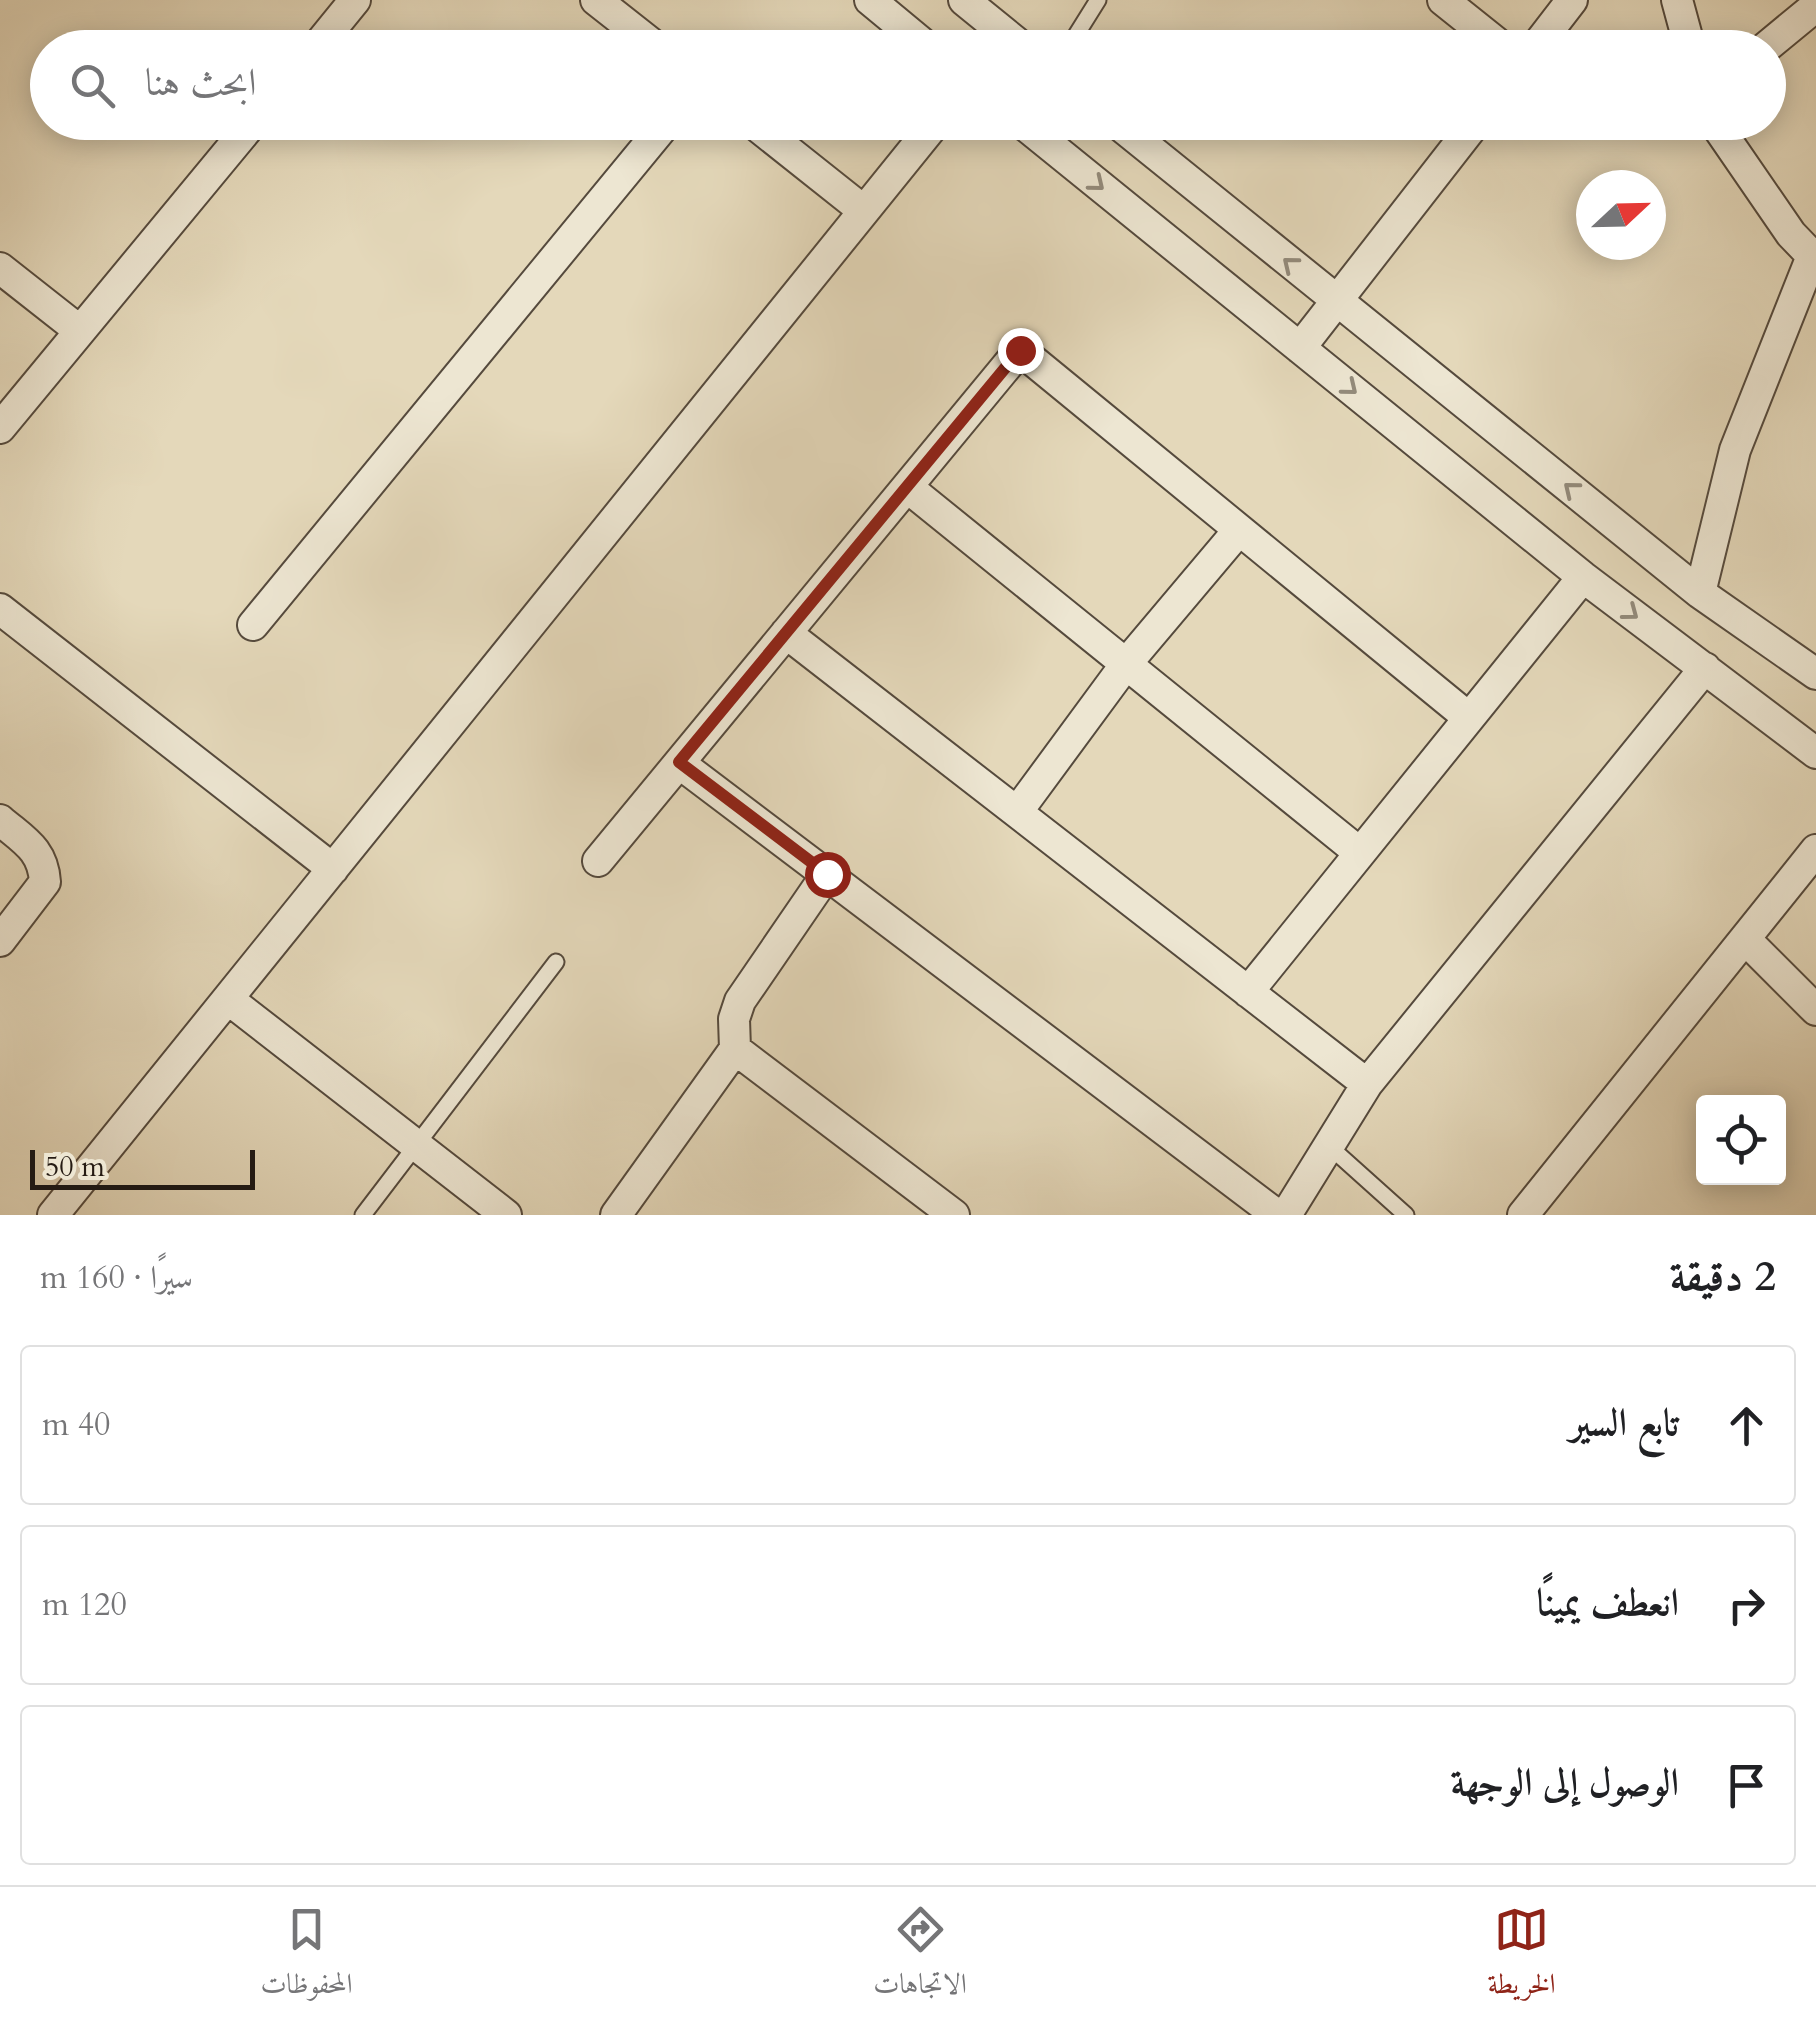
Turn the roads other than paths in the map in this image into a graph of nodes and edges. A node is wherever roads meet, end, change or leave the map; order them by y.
1 (356, 0) edge
2 (596, 0) edge
3 (870, 0) edge
4 (964, 0) edge
5 (1098, 0) edge
6 (1443, 0) edge
7 (1572, 0) edge
8 (1677, 0) edge
9 (1816, 6) edge
10 (331, 30) edge
11 (634, 30) edge
12 (906, 30) edge
13 (995, 30) edge
14 (1079, 30) edge
15 (1480, 30) edge
16 (1548, 30) edge
17 (1685, 30) edge
18 (1786, 31) edge
19 (239, 140) edge
20 (652, 140) edge
21 (775, 140) edge
22 (921, 140) edge
23 (1043, 140) edge
24 (1138, 140) edge
25 (1462, 140) edge
26 (1726, 140) edge
27 (864, 211) junction
28 (1815, 256) edge
29 (0, 268) edge
30 (1336, 301) junction
31 (80, 331) junction
32 (1300, 348) junction
33 (0, 428) edge
34 (907, 487) junction
35 (1239, 530) junction
36 (1583, 576) junction
37 (1700, 593) junction
38 (0, 609) edge
39 (253, 625) dead end
40 (786, 633) junction
41 (1126, 664) junction
42 (1813, 667) edge
43 (1704, 668) junction
44 (1469, 718) junction
45 (1816, 752) edge
46 (679, 762) junction
47 (1016, 812) junction
48 (0, 820) edge
49 (1816, 850) edge
50 (1360, 853) junction
51 (598, 860) dead end
52 (332, 869) junction
53 (827, 874) junction
54 (1745, 938) junction
55 (0, 941) edge
56 (556, 962) dead end
57 (1248, 992) junction
58 (228, 998) junction
59 (1816, 1010) edge
60 (735, 1049) junction
61 (1367, 1084) junction
62 (417, 1146) junction
63 (1329, 1146) junction
64 (53, 1215) edge
65 (363, 1215) edge
66 (506, 1215) edge
67 (616, 1215) edge
68 (954, 1215) edge
69 (1277, 1215) edge
70 (1286, 1215) edge
71 (1406, 1215) edge
72 (1523, 1215) edge

1 - 10 street
2 - 11 street
3 - 12 street
4 - 13 street
5 - 14 lane
6 - 15 street
7 - 16 street
8 - 17 street
9 - 18 street
19 - 31 street
20 - 39 street
21 - 27 street
22 - 27 street
23 -> 32 street
30 -> 24 street
25 - 30 street
26 - 28 street
27 - 52 street
28 - 37 street
29 - 31 street
30 - 32 street
37 -> 30 street
31 - 33 street
32 -> 36 street
34 - 35 street
34 - 40 street
34 - 41 street
35 - 41 street
35 - 44 street
36 -> 43 street
36 - 44 street
37 - 42 street
38 - 52 street
40 - 46 street
40 - 47 street
41 - 47 street
41 - 50 street
43 - 45 street
43 - 61 street
44 - 50 street
46 - 51 street
46 - 53 street
47 - 57 street
48 - 55 street
49 - 54 street
50 - 57 street
52 - 58 street
53 - 60 street
53 - 69 street
54 - 59 street
54 - 72 street
56 - 62 lane
57 - 61 street
58 - 62 street
58 - 64 street
60 - 67 street
60 - 68 street
61 - 63 street
62 - 65 lane
62 - 66 street
63 - 70 street
63 - 71 lane

